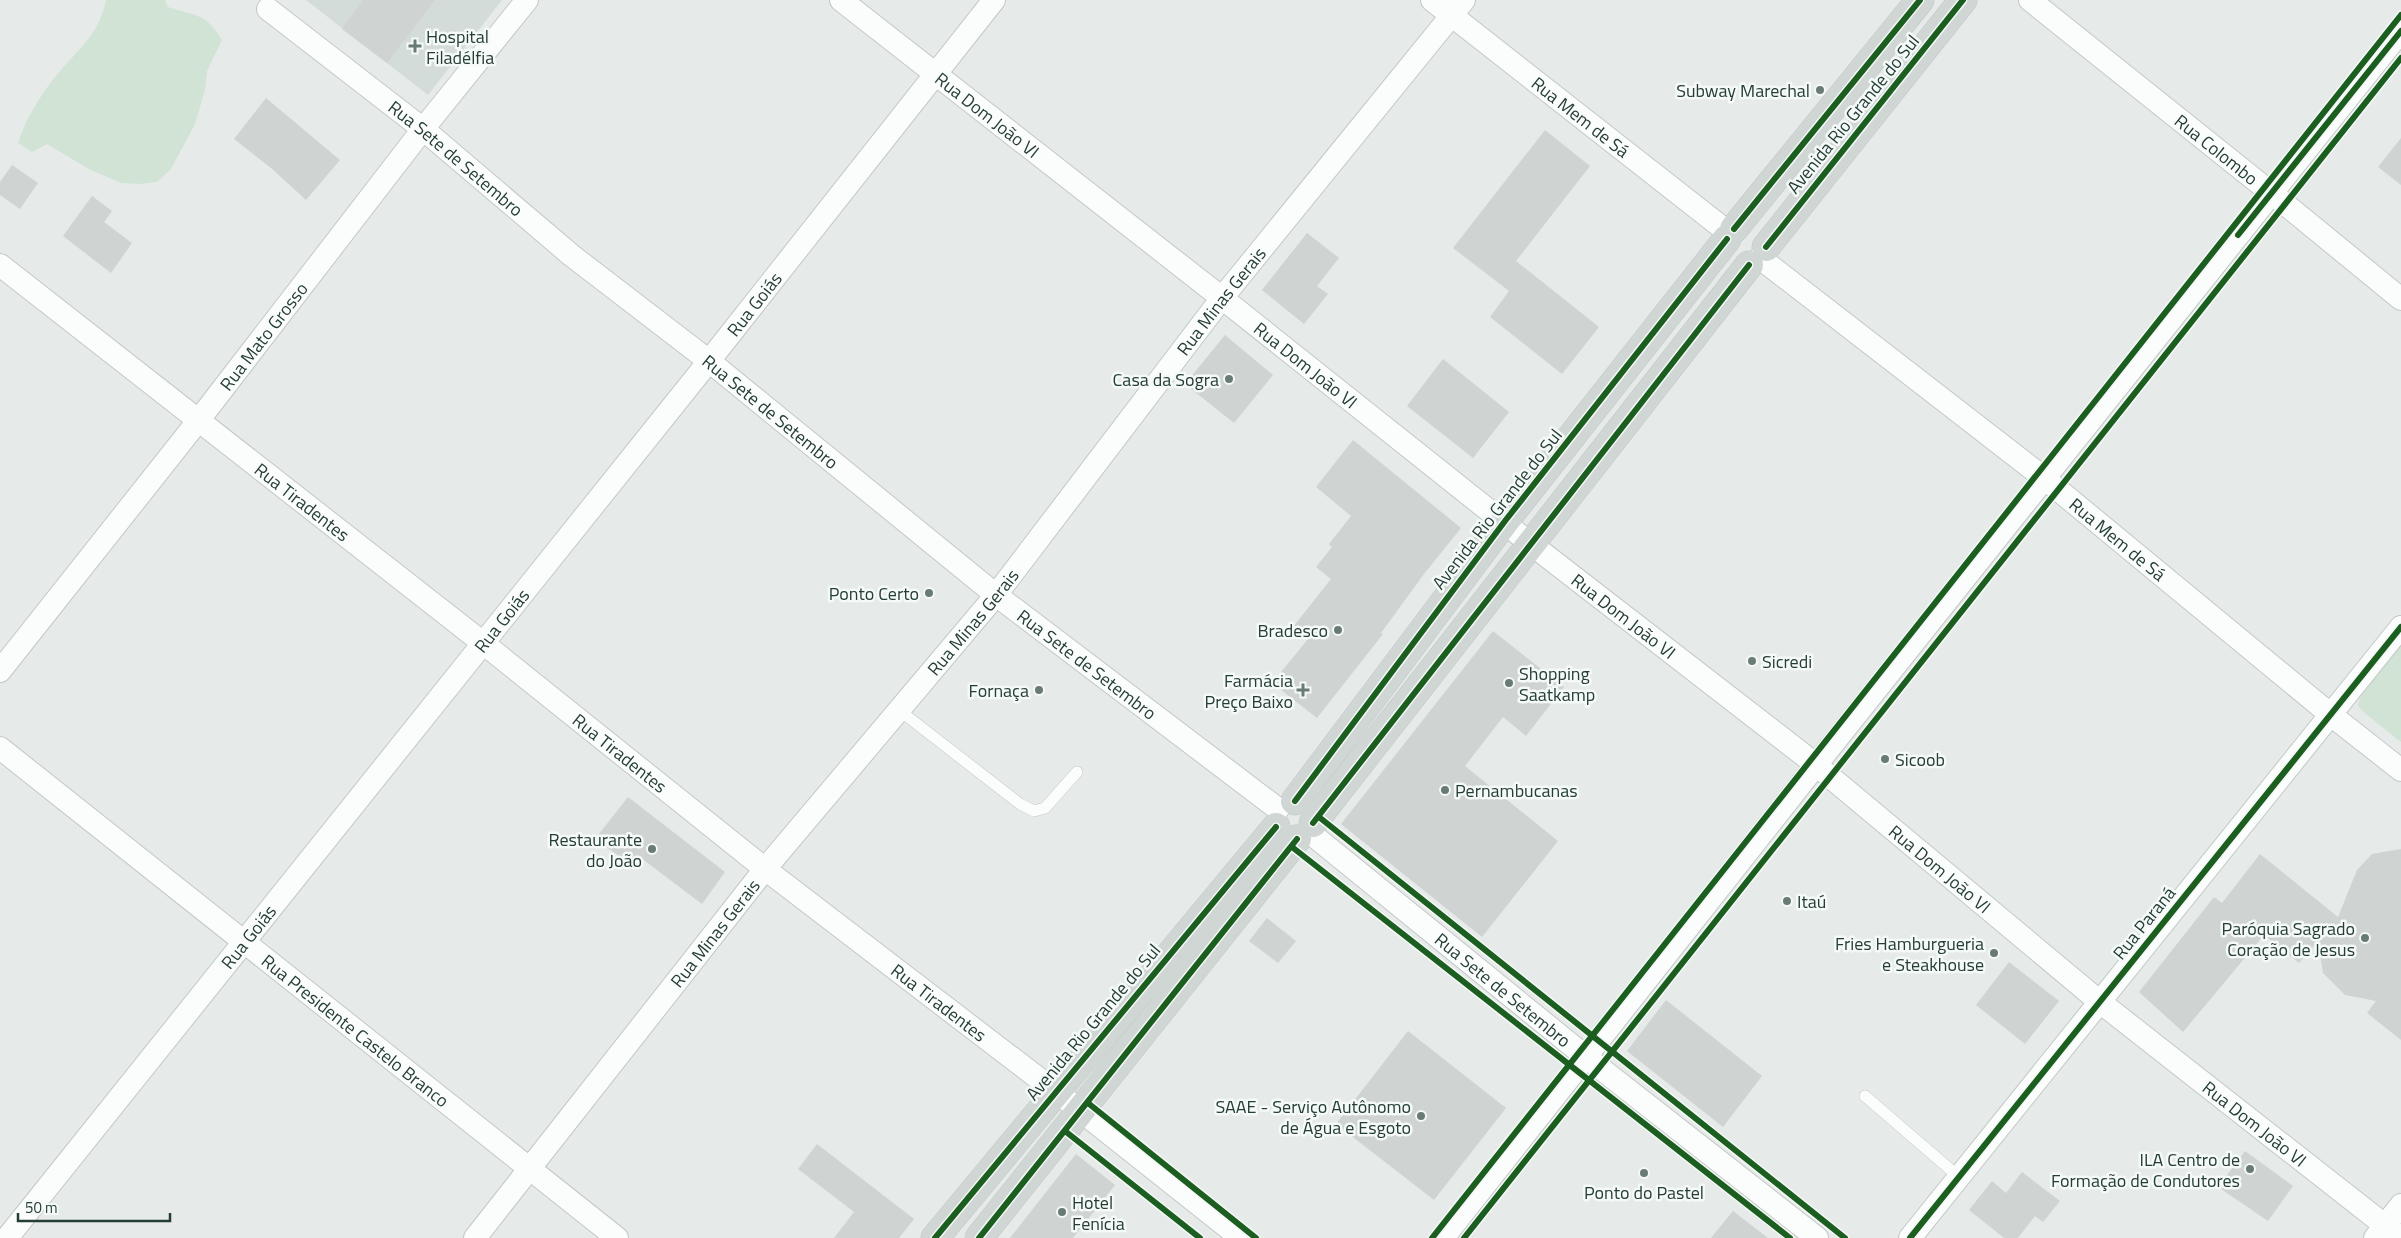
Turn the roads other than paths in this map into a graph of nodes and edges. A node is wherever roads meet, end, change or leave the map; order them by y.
1 (527, 0) edge
2 (841, 0) edge
3 (994, 0) edge
4 (1432, 0) edge
5 (1920, 0) edge
6 (1964, 0) edge
7 (2030, 0) edge
8 (1458, 8) edge
9 (268, 9) dead end
10 (2401, 31) edge
11 (934, 74) junction
12 (423, 129) junction
13 (2272, 193) junction
14 (1730, 234) junction
15 (1758, 257) junction
16 (0, 265) edge
17 (1222, 298) junction
18 (2401, 299) edge
19 (709, 361) junction
20 (198, 421) junction
21 (2045, 479) junction
22 (1505, 521) junction
23 (1530, 544) junction
24 (996, 595) junction
25 (2401, 627) edge
26 (483, 643) junction
27 (0, 671) edge
28 (899, 710) junction
29 (2331, 715) junction
30 (0, 748) edge
31 (1816, 765) junction
32 (2401, 770) edge
33 (1077, 772) dead end
34 (1295, 822) junction
35 (764, 869) junction
36 (244, 941) junction
37 (2100, 1002) junction
38 (1586, 1057) junction
39 (1055, 1091) junction
40 (1865, 1096) dead end
41 (1081, 1111) junction
42 (530, 1170) junction
43 (1959, 1177) junction
44 (2401, 1206) edge
45 (2387, 1234) edge
46 (7, 1235) edge
47 (475, 1238) edge
48 (617, 1238) edge
49 (935, 1238) edge
50 (979, 1238) edge
51 (1241, 1238) edge
52 (1443, 1238) edge
53 (1817, 1238) edge
54 (1910, 1238) edge

1 - 12 street, Rua Mato Grosso
2 - 11 street, Rua Dom João VI
3 - 11 street, Rua Goiás
4 - 8 street, Rua Mem de Sá
5 - 14 main road, Avenida Rio Grande do Sul
6 - 15 main road, Avenida Rio Grande do Sul
7 - 13 street, Rua Colombo
8 - 14 street, Rua Mem de Sá
8 - 17 street, Rua Minas Gerais
9 - 12 street, Rua Sete de Setembro
10 - 13 street
11 - 17 street, Rua Dom João VI
11 - 19 street, Rua Goiás
12 - 19 street, Rua Sete de Setembro
12 - 20 street, Rua Mato Grosso
13 - 18 street, Rua Colombo
13 - 21 street
14 - 15 main road
14 - 22 main road, Avenida Rio Grande do Sul
15 - 21 street, Rua Mem de Sá
15 - 23 main road, Avenida Rio Grande do Sul
16 - 20 street, Rua Tiradentes
17 - 22 street, Rua Dom João VI
17 - 24 street, Rua Minas Gerais
19 - 24 street, Rua Sete de Setembro
19 - 26 street, Rua Goiás
20 - 26 street, Rua Tiradentes
20 - 27 street, Rua Mato Grosso
21 - 29 street, Rua Mem de Sá
21 - 31 street
22 - 23 street, Rua Dom João VI
22 - 34 main road, Avenida Rio Grande do Sul
23 - 31 street, Rua Dom João VI
23 - 34 main road, Avenida Rio Grande do Sul
24 - 28 street, Rua Minas Gerais
24 - 34 street, Rua Sete de Setembro
25 - 29 street, Rua Paraná
26 - 35 street, Rua Tiradentes
26 - 36 street, Rua Goiás
28 - 33 lane
28 - 35 street, Rua Minas Gerais
29 - 32 street, Rua Mem de Sá
29 - 37 street, Rua Paraná
30 - 36 street, Rua Presidente Castelo Branco
31 - 37 street, Rua Dom João VI
31 - 38 street
34 - 38 street, Rua Sete de Setembro
34 - 39 main road, Avenida Rio Grande do Sul
34 - 41 main road, Avenida Rio Grande do Sul
35 - 39 street, Rua Tiradentes
35 - 42 street, Rua Minas Gerais
36 - 42 street, Rua Presidente Castelo Branco
36 - 46 street, Rua Goiás
37 - 43 street, Rua Paraná
37 - 45 street, Rua Dom João VI
38 - 52 street
38 - 53 street, Rua Sete de Setembro
39 - 41 street, Rua Tiradentes
39 - 49 main road, Avenida Rio Grande do Sul
40 - 43 lane
41 - 50 main road, Avenida Rio Grande do Sul
41 - 51 street, Rua Tiradentes
42 - 47 street, Rua Minas Gerais
42 - 48 street, Rua Presidente Castelo Branco
43 - 54 street, Rua Paraná
44 - 45 street

